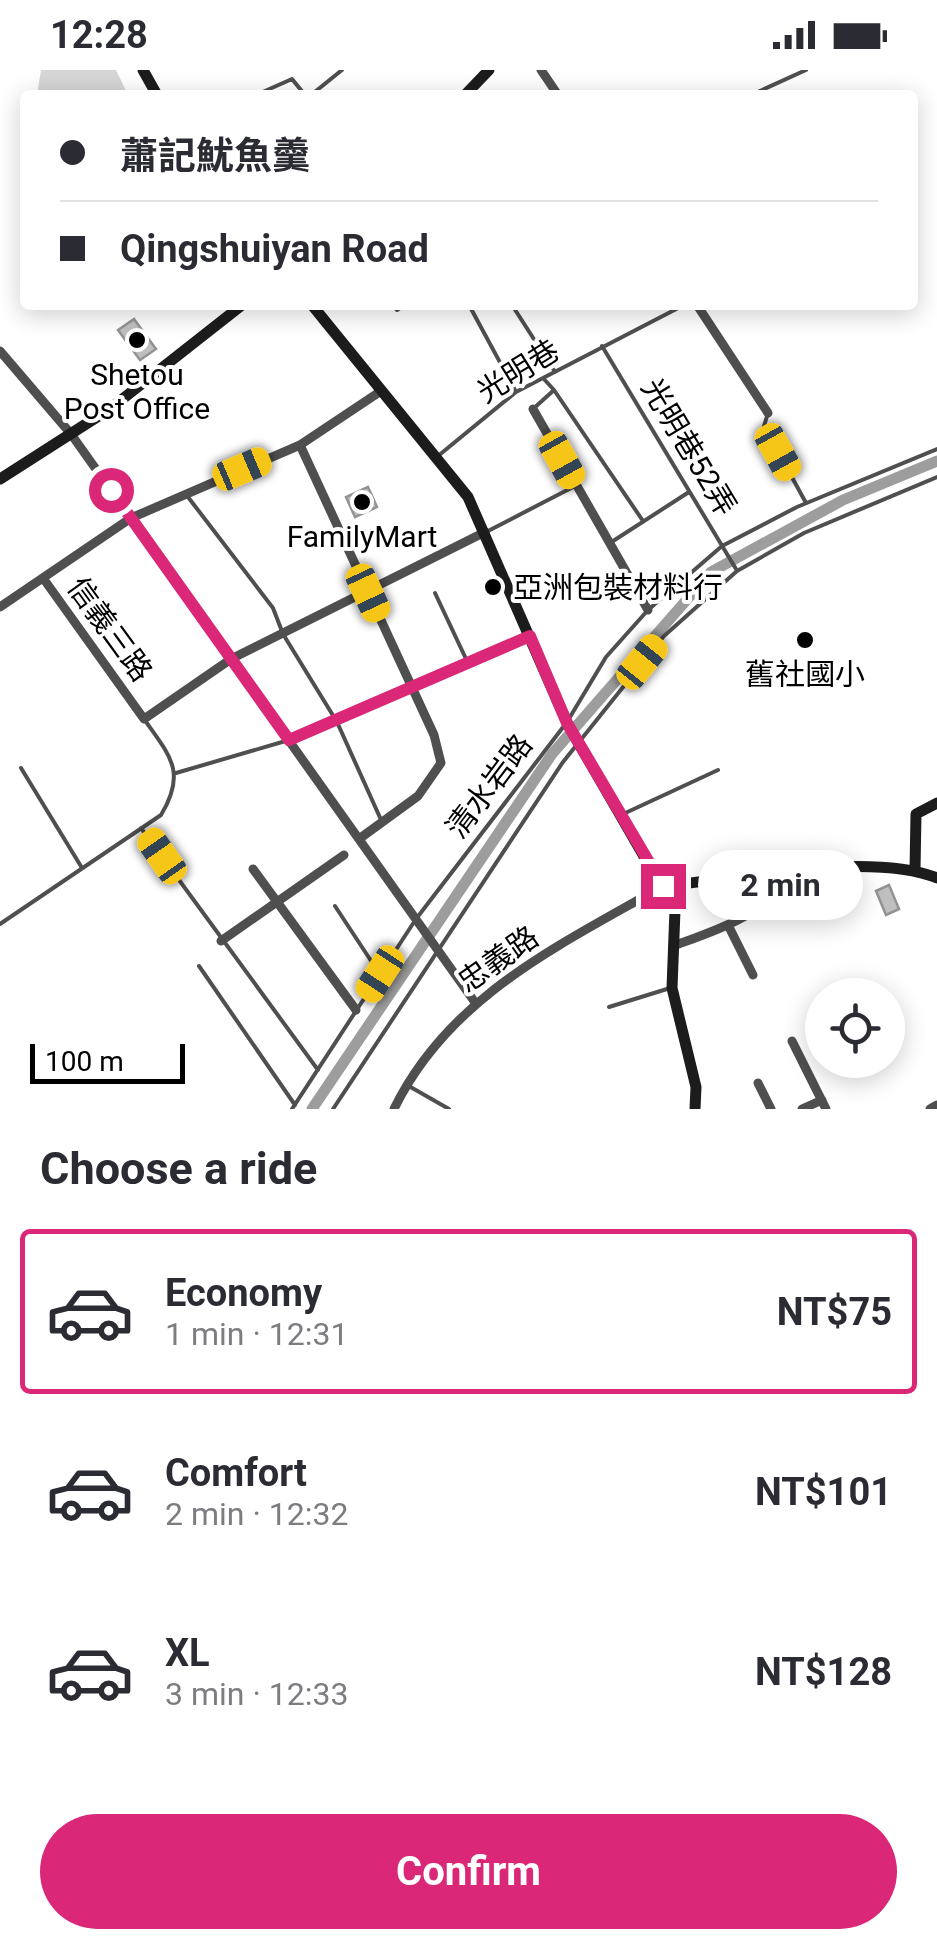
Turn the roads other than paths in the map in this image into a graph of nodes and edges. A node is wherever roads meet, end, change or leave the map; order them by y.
1 (342, 70) edge
2 (489, 70) edge
3 (806, 70) edge
4 (267, 90) edge
5 (303, 90) edge
6 (315, 90) edge
7 (470, 90) edge
8 (762, 90) edge
9 (236, 310) edge
10 (316, 310) edge
11 (471, 310) edge
12 (515, 310) edge
13 (674, 310) edge
14 (700, 310) edge
15 (602, 346) junction
16 (0, 351) edge
17 (555, 372) junction
18 (543, 378) junction
19 (382, 390) junction
20 (554, 390) junction
21 (516, 392) junction
22 (533, 409) joint
23 (768, 413) joint
24 (71, 434) junction
25 (300, 445) junction
26 (937, 448) edge
27 (436, 458) junction
28 (937, 478) edge
29 (0, 479) edge
30 (576, 485) junction
31 (689, 492) junction
32 (185, 493) junction
33 (806, 504) junction
34 (131, 518) junction
35 (643, 521) junction
36 (486, 532) junction
37 (610, 543) junction
38 (722, 546) junction
39 (736, 570) junction
40 (43, 578) junction
41 (368, 593) junction
42 (436, 593) dead end
43 (0, 607) edge
44 (648, 610) junction
45 (283, 634) junction
46 (530, 636) junction
47 (232, 660) junction
48 (468, 663) junction
49 (411, 687) junction
50 (144, 719) junction
51 (336, 720) junction
52 (567, 722) junction
53 (289, 740) junction
54 (577, 741) junction
55 (21, 768) dead end
56 (718, 770) dead end
57 (176, 773) junction
58 (937, 803) edge
59 (621, 815) junction
60 (382, 822) junction
61 (142, 828) junction
62 (359, 839) junction
63 (344, 855) dead end
64 (82, 868) junction
65 (253, 868) dead end
66 (915, 870) junction
67 (787, 874) junction
68 (937, 878) edge
69 (663, 886) junction
70 (278, 904) junction
71 (335, 906) dead end
72 (416, 920) junction
73 (0, 924) edge
74 (728, 926) junction
75 (222, 941) junction
76 (673, 946) junction
77 (438, 950) junction
78 (198, 966) dead end
79 (380, 974) junction
80 (752, 976) dead end
81 (672, 988) junction
82 (474, 1001) junction
83 (609, 1007) dead end
84 (356, 1010) junction
85 (792, 1041) dead end
86 (318, 1070) junction
87 (758, 1083) dead end
88 (407, 1085) junction
89 (824, 1104) edge
90 (937, 1105) edge
91 (294, 1107) edge
92 (333, 1109) edge
93 (394, 1109) edge
94 (448, 1109) edge
95 (696, 1109) edge
96 (771, 1109) edge
97 (802, 1109) edge
98 (930, 1109) edge

1 - 6 lane
2 - 7 street
3 - 8 lane
4 - 5 lane
9 - 24 street
10 - 19 street
11 - 21 lane
12 - 17 lane
13 - 15 lane, 光明巷
14 - 23 street
15 - 17 lane, 光明巷
15 - 31 lane, 光明巷52弄
16 - 24 street
17 - 18 lane, 光明巷
18 - 20 lane
18 - 21 lane, 光明巷
19 - 25 street
19 - 27 street
20 - 22 lane
20 - 35 lane
21 - 27 lane, 光明巷
22 - 30 street
23 - 33 lane
24 - 29 street
24 - 34 street
25 - 32 street
25 - 41 street
26 - 33 lane, 清水岩路
27 - 36 street
28 - 39 lane
30 - 36 lane
30 - 37 street
31 - 35 lane
31 - 38 lane, 光明巷52弄
32 - 34 street
32 - 45 lane
33 - 38 lane, 清水岩路
34 - 40 street
34 - 47 street
35 - 37 lane
36 - 41 street, 信義三路
36 - 46 street
37 - 44 street
38 - 39 lane, 光明巷52弄
38 - 44 lane, 清水岩路
39 - 54 lane
40 - 43 street
40 - 50 street, 信義三路
41 - 45 street, 信義三路
41 - 49 street
42 - 48 lane
44 - 52 lane, 清水岩路
45 - 47 street, 信義三路
45 - 51 lane
46 - 48 lane
46 - 52 street
47 - 50 street, 信義三路
47 - 53 street
48 - 49 lane
49 - 51 lane
49 - 60 street
50 - 57 lane
51 - 53 lane
51 - 60 lane
52 - 54 street
52 - 72 lane, 清水岩路
53 - 57 lane
53 - 62 street
54 - 59 street
54 - 77 lane
55 - 64 lane
56 - 59 lane
57 - 61 lane
58 - 66 street
59 - 69 street
60 - 62 street
61 - 64 lane
61 - 75 lane
62 - 72 street
63 - 70 street
64 - 73 lane
65 - 70 street
66 - 67 street
66 - 68 street
67 - 69 street
67 - 74 street
69 - 76 street
69 - 82 street, 忠義路
70 - 75 street
70 - 84 street
71 - 79 lane
72 - 77 street
72 - 79 lane, 清水岩路
74 - 76 street
74 - 80 street
75 - 86 lane
76 - 81 street
77 - 82 street
77 - 92 lane
78 - 91 lane
79 - 84 lane, 清水岩路
81 - 83 lane
81 - 95 street
82 - 88 street, 忠義路
84 - 86 lane, 清水岩路
85 - 89 street
86 - 91 lane, 清水岩路
87 - 96 street
88 - 93 street, 忠義路
88 - 94 lane
89 - 97 street
90 - 98 street

